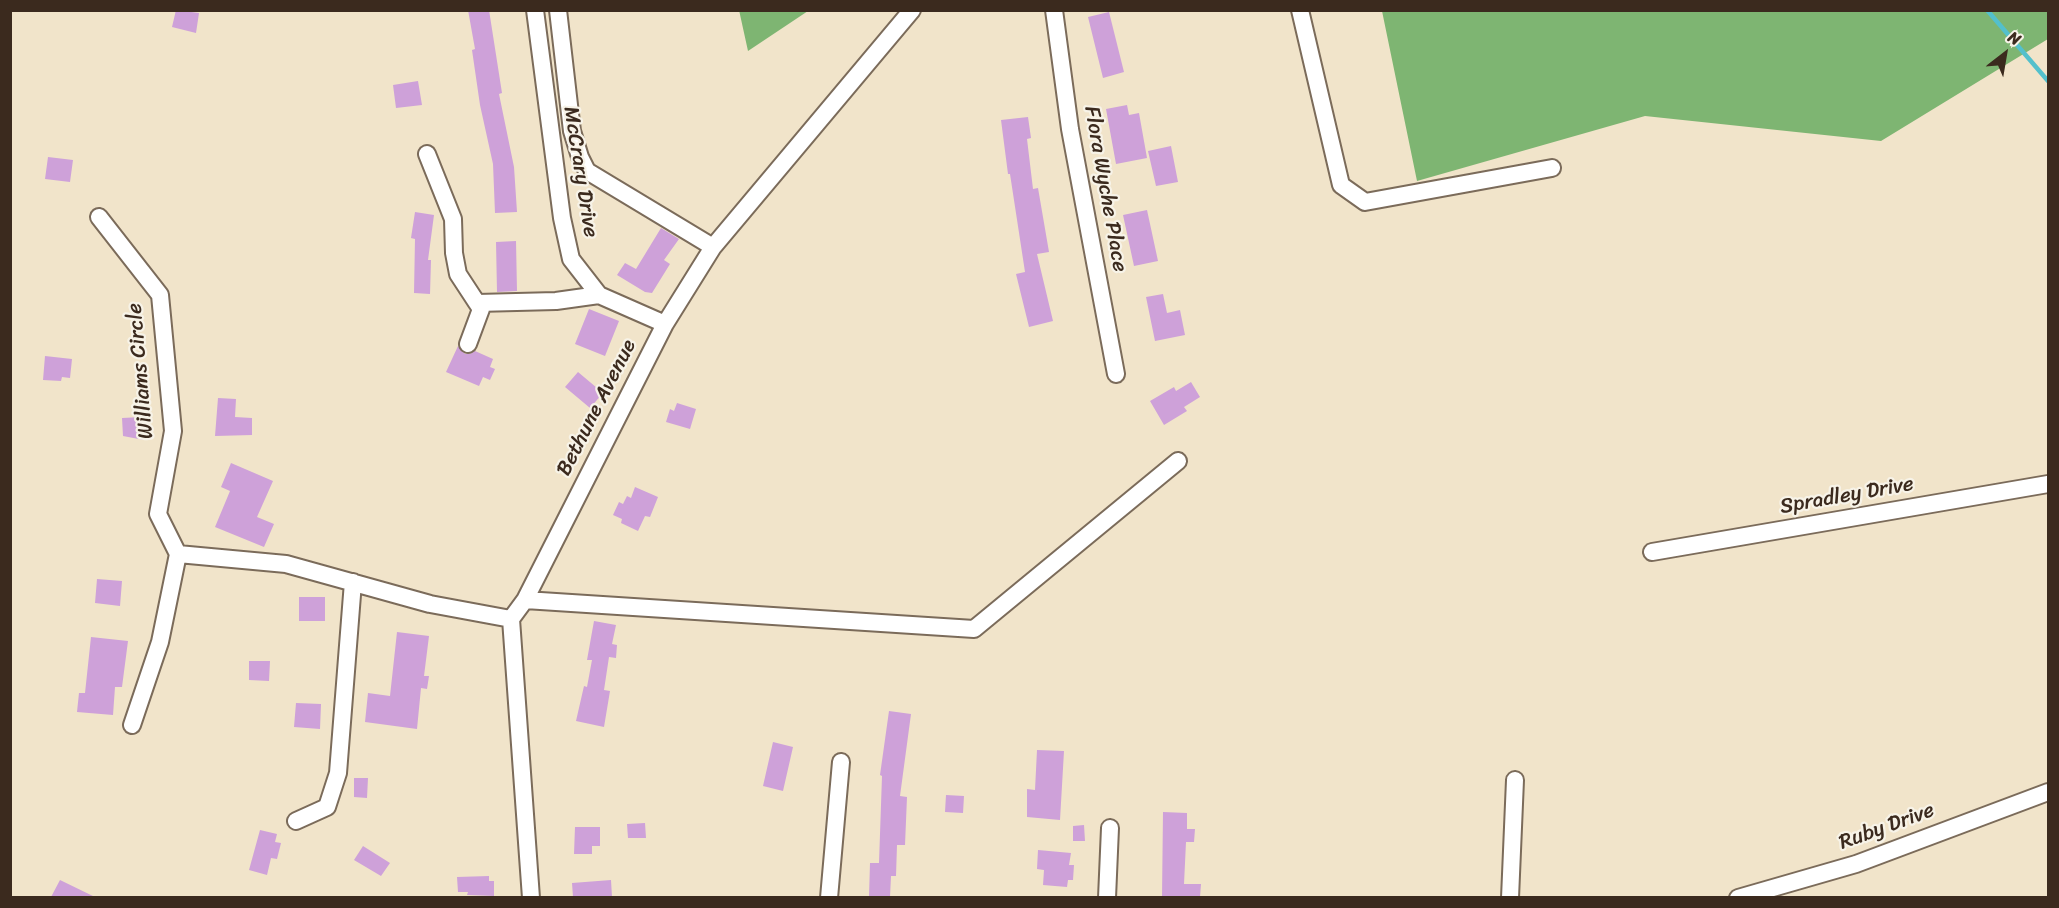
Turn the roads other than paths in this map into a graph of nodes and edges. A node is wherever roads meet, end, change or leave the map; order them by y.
1 (535, 10) edge
2 (558, 10) edge
3 (912, 10) edge
4 (1054, 10) edge
5 (1300, 10) edge
6 (427, 154) dead end
7 (1552, 168) dead end
8 (99, 217) dead end
9 (713, 247) junction
10 (599, 295) junction
11 (477, 303) junction
12 (665, 324) junction
13 (468, 344) dead end
14 (1116, 374) dead end
15 (1178, 461) dead end
16 (2049, 484) edge
17 (1652, 552) dead end
18 (178, 554) junction
19 (353, 582) junction
20 (525, 600) junction
21 (511, 619) junction
22 (132, 725) dead end
23 (841, 762) dead end
24 (1515, 780) dead end
25 (2049, 792) edge
26 (296, 821) dead end
27 (1110, 828) dead end
28 (531, 897) edge
29 (829, 897) edge
30 (1107, 897) edge
31 (1510, 897) edge
32 (1738, 897) edge

1 - 10 street, McCrary Drive
2 - 9 street
3 - 9 street, Bethune Avenue
4 - 14 street, Flora Wyche Place
5 - 7 street
6 - 11 street
8 - 18 street, Williams Circle
9 - 12 street, Bethune Avenue
10 - 11 street
10 - 12 street, McCrary Drive
11 - 13 street
12 - 20 street, Bethune Avenue
15 - 20 street
16 - 17 street, Spradley Drive
18 - 19 street
18 - 22 street
19 - 21 street
19 - 26 street
20 - 21 street, Bethune Avenue
21 - 28 street
23 - 29 street
24 - 31 street
25 - 32 street, Ruby Drive
27 - 30 street

